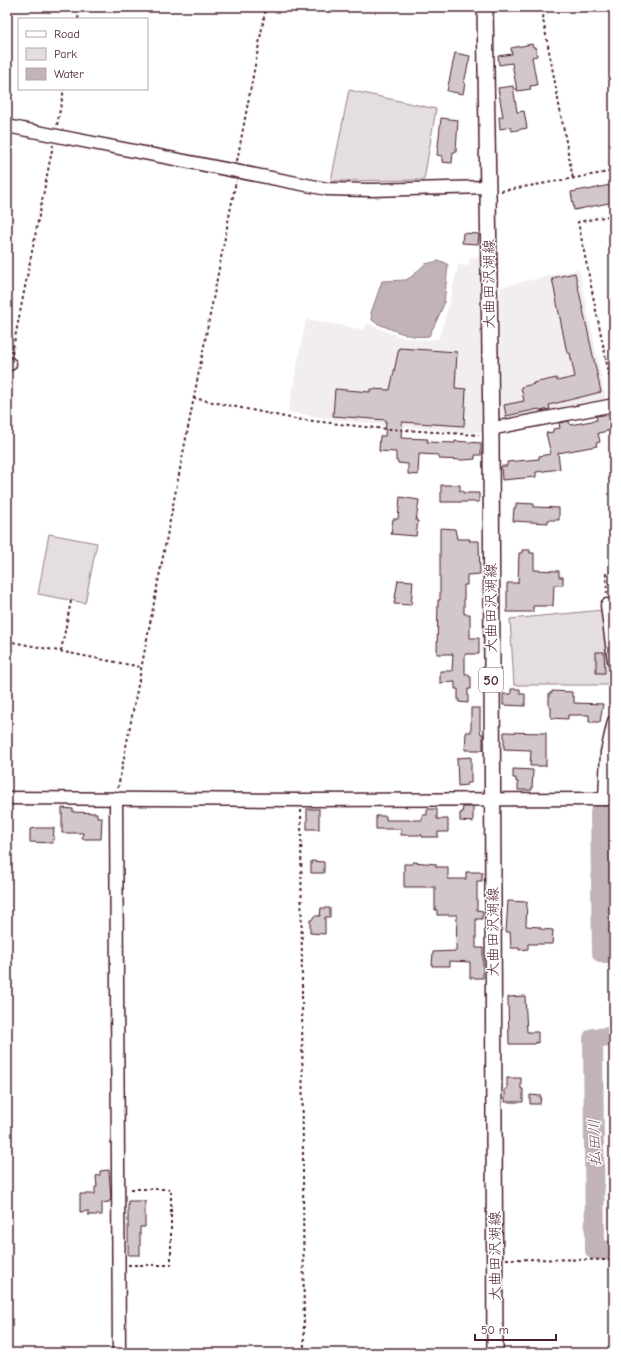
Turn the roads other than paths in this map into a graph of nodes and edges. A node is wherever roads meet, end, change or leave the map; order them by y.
1 (485, 7) edge
2 (7, 126) edge
3 (488, 190) junction
4 (614, 405) edge
5 (490, 432) junction
6 (608, 605) road end
7 (614, 661) edge
8 (614, 721) edge
9 (7, 798) edge
10 (116, 798) junction
11 (610, 799) edge
12 (492, 800) junction
13 (119, 1353) edge
14 (495, 1353) edge

1 - 3 main road, 大曲田沢湖線 / 50
2 - 3 street
3 - 5 main road, 大曲田沢湖線 / 50
4 - 5 street
5 - 12 main road, 大曲田沢湖線 / 50
6 - 7 street
8 - 11 street
9 - 10 street
10 - 12 street
10 - 13 street
11 - 12 street
12 - 14 main road, 大曲田沢湖線 / 50

